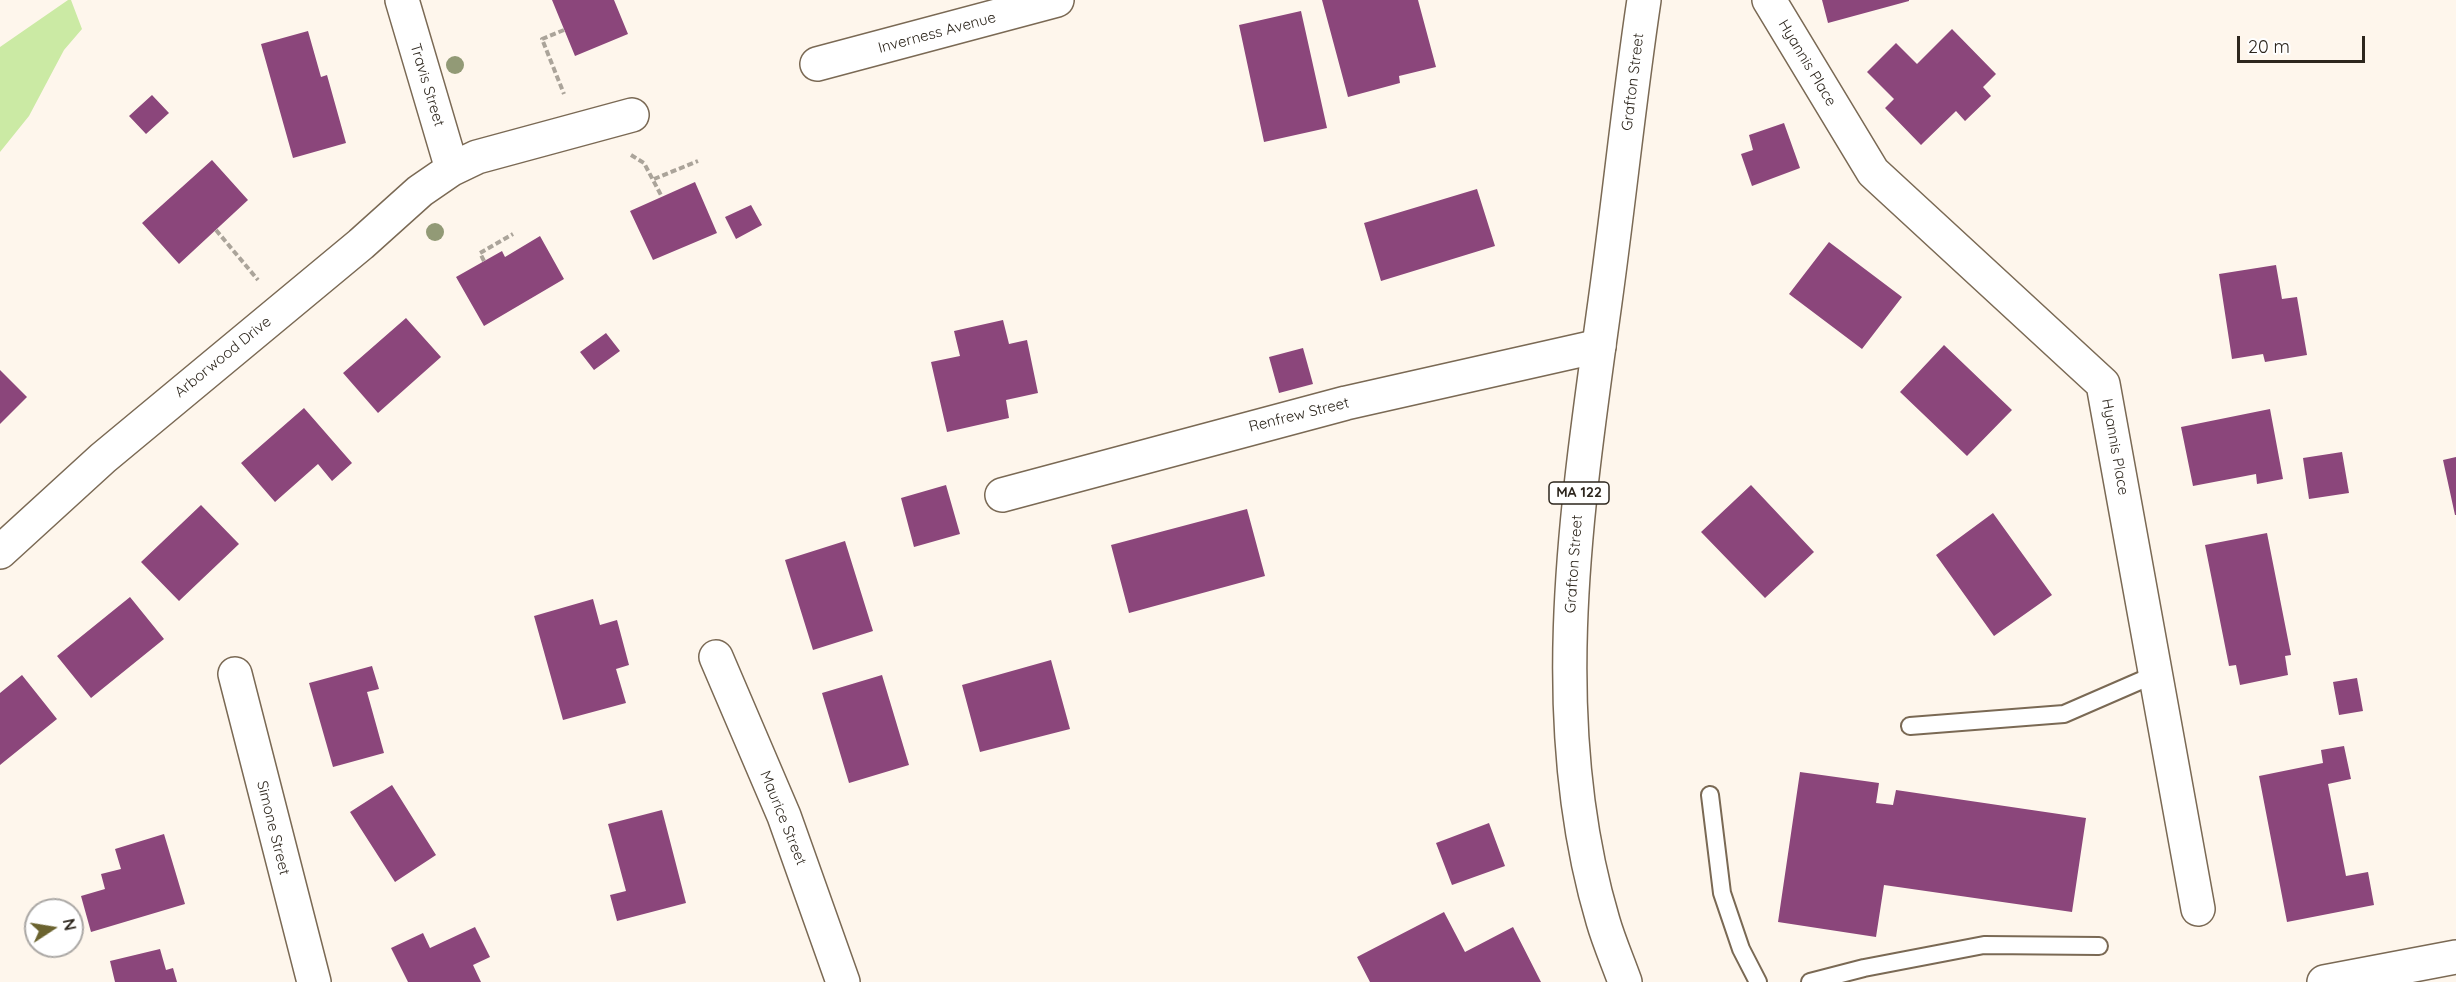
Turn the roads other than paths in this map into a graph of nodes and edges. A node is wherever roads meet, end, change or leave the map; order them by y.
1 (402, 0) edge
2 (1057, 0) edge
3 (1644, 0) edge
4 (1769, 0) edge
5 (817, 64) dead end
6 (632, 114) dead end
7 (452, 169) junction
8 (1599, 346) junction
9 (1002, 495) dead end
10 (0, 552) edge
11 (716, 657) dead end
12 (235, 674) dead end
13 (2156, 674) junction
14 (1910, 726) dead end
15 (1710, 795) dead end
16 (2198, 909) dead end
17 (2099, 946) dead end
18 (2456, 957) edge
19 (314, 982) edge
20 (843, 982) edge
21 (1625, 982) edge
22 (1758, 982) edge
23 (1810, 982) edge
24 (2324, 982) edge

1 - 7 main road, Travis Street
2 - 5 main road, Inverness Avenue
3 - 8 main road, Grafton Street / MA 122
4 - 13 main road, Hyannis Place
6 - 7 main road
7 - 10 main road, Arborwood Drive
8 - 9 main road, Renfrew Street
8 - 21 main road, Grafton Street / MA 122
11 - 20 main road, Maurice Street
12 - 19 main road, Simone Street
13 - 14 lane
13 - 16 main road, Hyannis Place
15 - 22 lane
17 - 23 lane
18 - 24 main road

